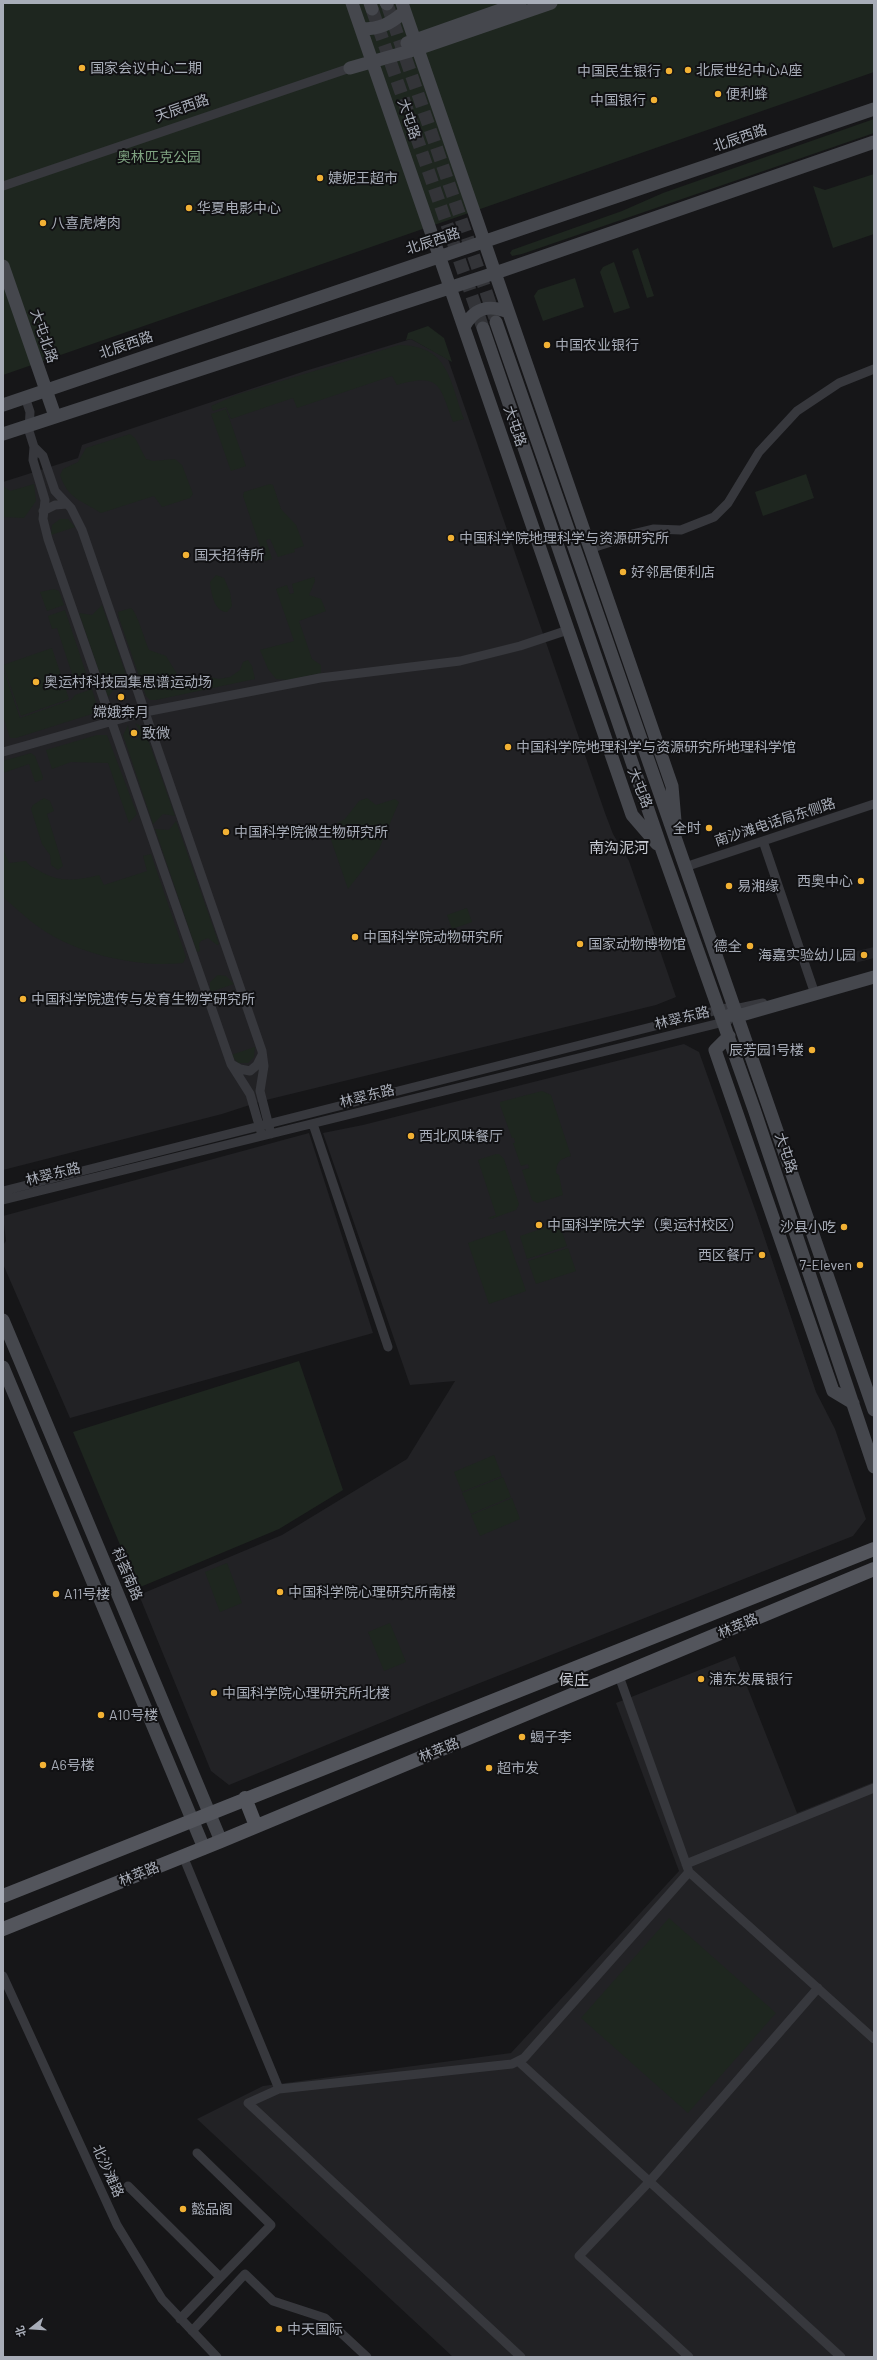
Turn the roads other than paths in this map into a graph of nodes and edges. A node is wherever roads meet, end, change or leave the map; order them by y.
1 (352, 3) edge
2 (520, 3) edge
3 (551, 3) edge
4 (403, 7) edge
5 (361, 29) junction
6 (416, 44) junction
7 (372, 60) junction
8 (350, 68) joint
9 (874, 109) edge
10 (874, 142) edge
11 (3, 186) edge
12 (483, 241) junction
13 (439, 256) junction
14 (3, 266) edge
15 (494, 272) junction
16 (450, 287) junction
17 (508, 312) junction
18 (496, 322) tunnel mouth
19 (464, 327) junction
20 (483, 328) tunnel mouth
21 (874, 369) edge
22 (45, 390) junction
23 (25, 397) junction
24 (3, 405) edge
25 (55, 416) junction
26 (30, 425) junction
27 (3, 434) edge
28 (34, 447) junction
29 (67, 504) junction
30 (43, 511) junction
31 (633, 534) tunnel mouth
32 (611, 542) tunnel mouth
33 (589, 549) junction
34 (568, 630) junction
35 (145, 712) junction
36 (112, 720) junction
37 (3, 752) edge
38 (874, 804) edge
39 (676, 839) junction
40 (762, 841) junction
41 (662, 850) junction
42 (686, 867) junction
43 (874, 972) edge
44 (874, 977) edge
45 (874, 983) edge
46 (814, 992) junction
47 (737, 1014) junction
48 (723, 1021) junction
49 (262, 1055) junction
50 (231, 1064) junction
51 (313, 1124) junction
52 (264, 1125) junction
53 (271, 1134) junction
54 (262, 1136) junction
55 (3, 1191) edge
56 (3, 1200) edge
57 (3, 1320) edge
58 (388, 1348) dead end
59 (3, 1367) edge
60 (852, 1403) junction
61 (874, 1410) edge
62 (874, 1467) edge
63 (870, 1550) edge
64 (874, 1569) edge
65 (619, 1676) junction
66 (874, 1788) edge
67 (245, 1798) junction
68 (209, 1812) junction
69 (193, 1819) junction
70 (256, 1826) junction
71 (221, 1841) junction
72 (204, 1848) junction
73 (182, 1856) junction
74 (687, 1868) junction
75 (3, 1896) edge
76 (3, 1929) edge
77 (3, 1976) edge
78 (818, 1988) junction
79 (874, 2039) edge
80 (518, 2061) junction
81 (279, 2089) junction
82 (197, 2153) dead end
83 (649, 2182) junction
84 (128, 2186) dead end
85 (220, 2277) junction
86 (180, 2319) junction
87 (192, 2331) junction
88 (217, 2357) edge
89 (367, 2357) edge
90 (521, 2357) edge
91 (689, 2357) edge
92 (841, 2357) edge

1 - 5 main road, 大屯路
2 - 6 main road, 天辰西路
3 - 6 main road, 天辰西路
4 - 5 main road
4 - 6 main road, 大屯路
5 - 7 main road, 大屯路
6 - 7 main road, 天辰西路
6 - 12 main road, 大屯路
7 - 8 main road, 天辰西路
7 - 13 main road, 大屯路
8 - 11 street, 天辰西路
9 - 12 main road, 北辰西路
10 - 15 main road
12 - 13 main road, 北辰西路
12 - 15 main road, 大屯路
13 - 16 main road, 大屯路
13 - 22 main road, 北辰西路
14 - 22 main road, 大屯北路
15 - 16 main road
15 - 17 main road, 大屯路
16 - 19 main road, 大屯路
16 - 25 main road
17 - 19 main road
17 - 33 main road, 大屯路
18 - 39 main road, 大屯路
19 - 34 main road, 大屯路
20 - 41 main road, 大屯路
21 - 31 street
22 - 23 main road, 北辰西路
22 - 25 main road, 大屯北路
23 - 24 main road, 北辰西路
23 - 26 street
25 - 26 main road
26 - 27 main road
26 - 28 street
28 - 29 street
28 - 30 street
29 - 30 street
29 - 35 street
30 - 36 street
32 - 33 street
33 - 39 main road, 大屯路
34 - 35 street
34 - 41 main road, 大屯路
35 - 36 street
35 - 49 street
36 - 37 street
36 - 50 street
38 - 40 street, 南沙滩电话局东侧路
39 - 42 main road, 大屯路
40 - 42 street, 南沙滩电话局东侧路
40 - 46 street
41 - 48 main road, 大屯路
42 - 47 main road, 大屯路
43 - 46 street
44 - 46 main road
45 - 47 street
46 - 47 main road
47 - 48 main road
47 - 61 main road, 大屯路
48 - 51 street, 林翠东路
48 - 52 street, 林翠东路
48 - 60 main road, 大屯路
48 - 60 main road
49 - 50 street
49 - 52 street
50 - 52 street
51 - 53 street, 林翠东路
51 - 58 street
52 - 53 street
52 - 54 street
52 - 55 street, 林翠东路
53 - 54 street, 林翠东路
54 - 56 street, 林翠东路
57 - 68 main road, 科荟南路
59 - 69 main road
60 - 62 main road, 大屯路
63 - 64 main road
63 - 67 main road, 林萃路
64 - 65 main road, 林萃路
65 - 70 main road, 林萃路
65 - 74 street
66 - 74 street
67 - 68 main road, 林萃路
67 - 70 main road
68 - 69 main road, 林萃路
68 - 71 main road, 科荟南路
69 - 72 main road
69 - 75 main road, 林萃路
70 - 71 main road, 林萃路
71 - 72 main road, 林萃路
72 - 73 main road, 林萃路
73 - 76 main road, 林萃路
73 - 81 street
74 - 78 street
74 - 80 street
77 - 86 street, 北沙滩路
78 - 79 street
78 - 83 street
80 - 81 street
80 - 83 street
81 - 90 street
82 - 85 street
83 - 91 street
83 - 92 street
84 - 85 street
85 - 86 street
86 - 87 street, 北沙滩路
87 - 88 street, 北沙滩路
87 - 89 street

